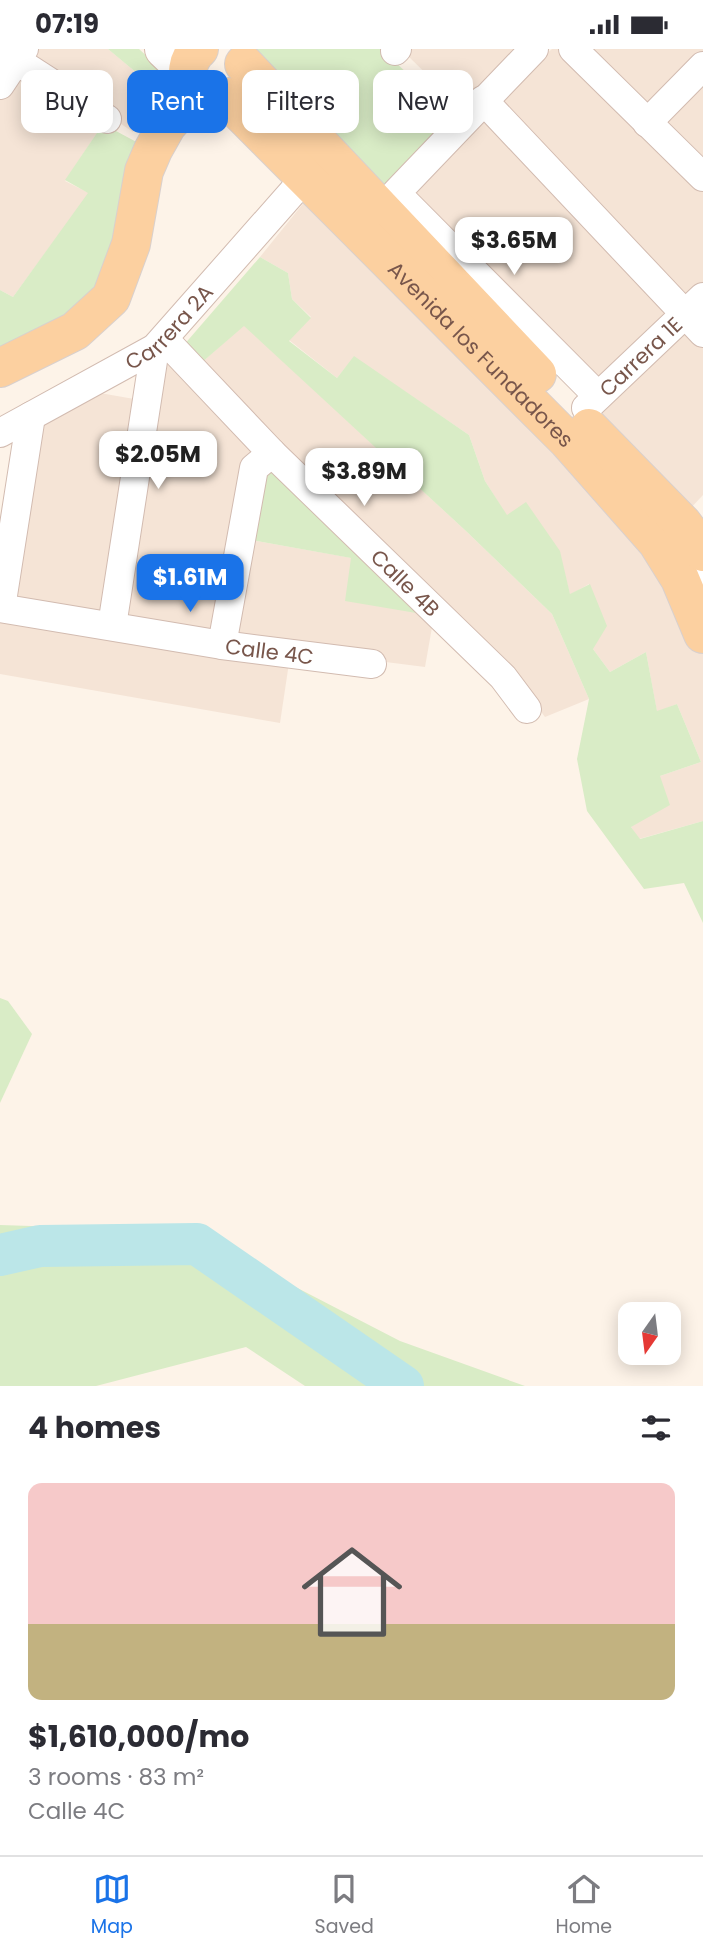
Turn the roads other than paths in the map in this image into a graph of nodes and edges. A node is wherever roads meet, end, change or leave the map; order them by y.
1 (534, 49) edge
2 (573, 49) edge
3 (14, 53) edge
4 (239, 56) edge
5 (703, 67) edge
6 (38, 70) edge
7 (0, 85) edge
8 (228, 93) edge
9 (483, 100) junction
10 (228, 103) edge
11 (647, 123) junction
12 (163, 133) edge
13 (703, 177) edge
14 (305, 178) junction
15 (697, 315) edge
16 (160, 344) junction
17 (0, 368) edge
18 (588, 406) junction
19 (31, 416) junction
20 (0, 433) edge
21 (272, 453) junction
22 (695, 568) edge
23 (1, 608) edge
24 (112, 627) junction
25 (703, 634) edge
26 (222, 645) junction
27 (373, 664) dead end
28 (527, 709) dead end

1 - 9 street
2 - 11 street
3 - 6 street
3 - 7 street
4 - 8 main road
4 - 18 main road, Avenida los Fundadores
5 - 11 street
9 - 15 street
9 - 18 street
10 - 14 main road, Avenida los Fundadores
11 - 13 street
12 - 17 main road
14 - 16 street, Carrera 2A
14 - 22 main road, Avenida los Fundadores
15 - 18 street, Carrera 1E
16 - 19 street, Carrera 2A
16 - 21 street, Calle 4B
16 - 24 street
18 - 22 main road, Avenida los Fundadores
19 - 20 street, Carrera 2A
19 - 23 street
21 - 26 street
21 - 28 street, Calle 4B
22 - 25 main road, Avenida los Fundadores
23 - 24 street, Calle 4C
24 - 26 street, Calle 4C
26 - 27 street, Calle 4C

